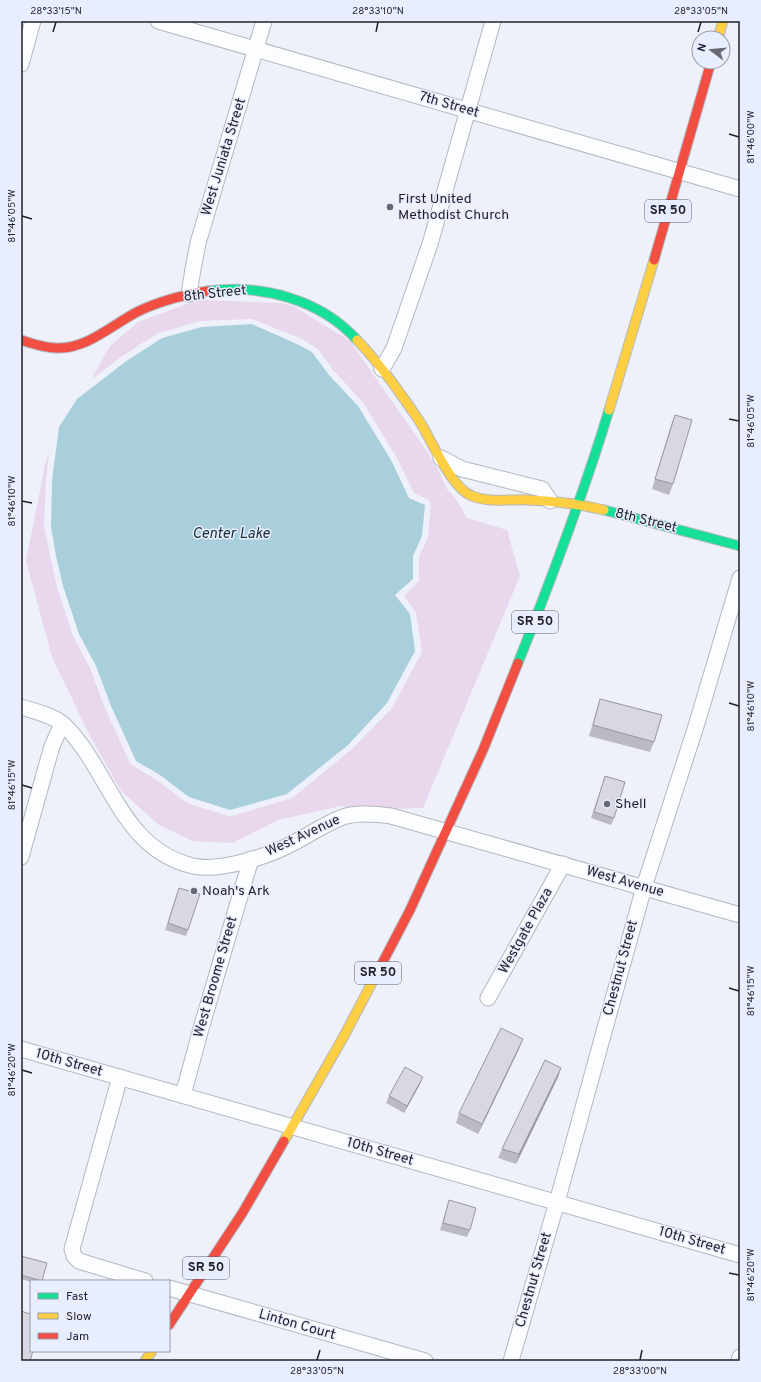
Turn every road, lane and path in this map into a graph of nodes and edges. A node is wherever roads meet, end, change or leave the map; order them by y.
1 (33, 21) edge
2 (158, 21) edge
3 (264, 21) edge
4 (493, 21) edge
5 (256, 49) junction
6 (21, 64) edge
7 (709, 70) edge
8 (467, 110) junction
9 (680, 172) junction
10 (740, 189) edge
11 (189, 294) junction
12 (21, 340) edge
13 (382, 368) junction
14 (441, 458) junction
15 (550, 501) junction
16 (578, 504) junction
17 (740, 546) edge
18 (740, 578) edge
19 (21, 707) edge
20 (62, 724) junction
21 (446, 832) junction
22 (21, 857) edge
23 (251, 859) junction
24 (564, 864) junction
25 (644, 887) junction
26 (740, 915) edge
27 (488, 998) dead end
28 (21, 1049) edge
29 (120, 1077) junction
30 (183, 1095) junction
31 (293, 1127) junction
32 (557, 1202) junction
33 (740, 1255) edge
34 (142, 1280) edge
35 (170, 1288) edge
36 (189, 1294) junction
37 (170, 1323) edge
38 (151, 1352) edge
39 (740, 1356) edge
40 (145, 1361) edge
41 (425, 1361) edge
42 (511, 1361) edge
43 (739, 1361) edge

1 - 6 street
2 - 5 street, 7th Street
3 - 5 street, West Juniata Street
4 - 8 street
5 - 8 street, 7th Street
5 - 11 street, West Juniata Street
7 - 9 main road, SR 50
8 - 9 street, 7th Street
8 - 13 street
9 - 10 street, 7th Street
9 - 16 main road, SR 50
11 - 12 main road, 8th Street
11 - 13 main road, 8th Street
13 - 14 main road, 8th Street
14 - 15 street, 8th Street
14 - 15 main road, 8th Street
15 - 16 main road, 8th Street
16 - 17 main road, 8th Street
16 - 21 main road, SR 50
18 - 25 street, Chestnut Street
19 - 20 street, West Avenue
20 - 22 street
20 - 23 street, West Avenue
21 - 23 street, West Avenue
21 - 24 street, West Avenue
21 - 31 main road, SR 50
23 - 30 street, West Broome Street
24 - 25 street, West Avenue
24 - 27 street, Westgate Plaza
25 - 26 street, West Avenue
25 - 32 street, Chestnut Street
28 - 29 street, 10th Street
29 - 30 street, 10th Street
29 - 34 street
30 - 31 street, 10th Street
31 - 32 street, 10th Street
31 - 36 main road, SR 50
32 - 33 street, 10th Street
32 - 42 street, Chestnut Street
35 - 36 street, Linton Court
36 - 37 main road, SR 50
36 - 41 street, Linton Court
38 - 40 main road
39 - 43 street

